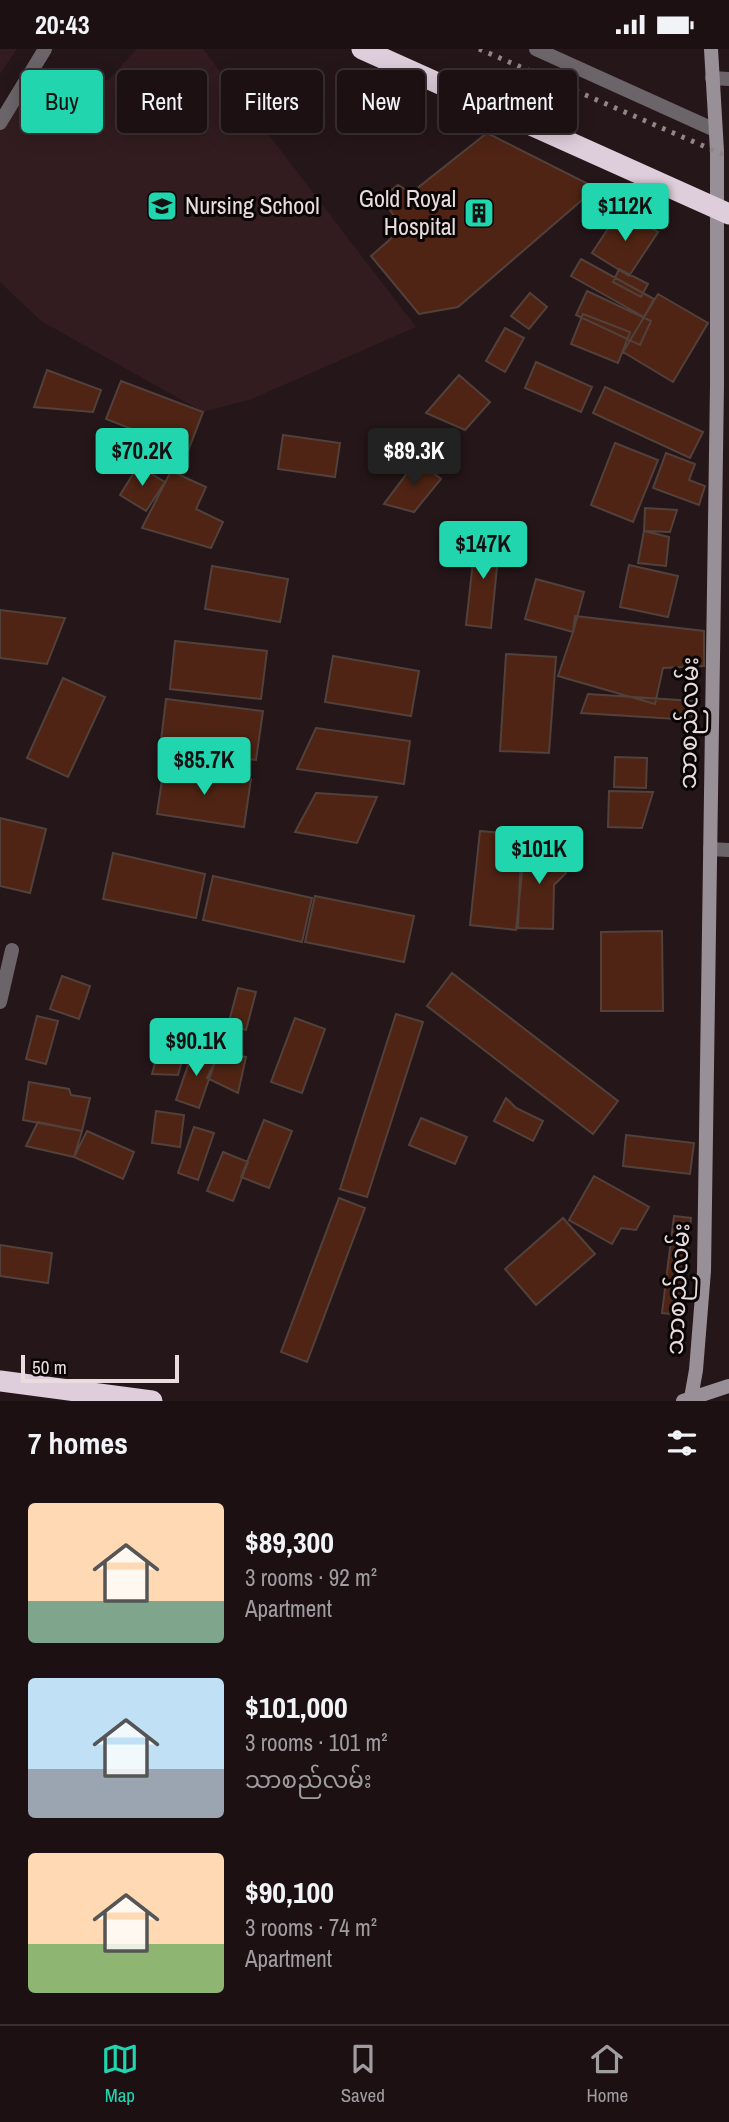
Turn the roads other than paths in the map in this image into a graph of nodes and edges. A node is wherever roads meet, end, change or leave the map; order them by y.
1 (45, 49) edge
2 (362, 49) edge
3 (536, 49) edge
4 (711, 49) edge
5 (712, 79) junction
6 (729, 79) edge
7 (0, 123) edge
8 (715, 130) junction
9 (723, 212) edge
10 (710, 849) junction
11 (729, 850) edge
12 (12, 950) dead end
13 (0, 1002) edge
14 (0, 1381) edge
15 (729, 1386) edge
16 (686, 1399) edge
17 (152, 1401) edge

1 - 7 street
2 - 9 highway
3 - 8 street
4 - 5 street, သာစည်လမ်း
5 - 6 street
5 - 8 street, သာစည်လမ်း
8 - 9 street, သာစည်လမ်း
9 - 10 street, သာစည်လမ်း
10 - 11 street
10 - 16 street, သာစည်လမ်း
12 - 13 street
14 - 17 highway
15 - 16 street

